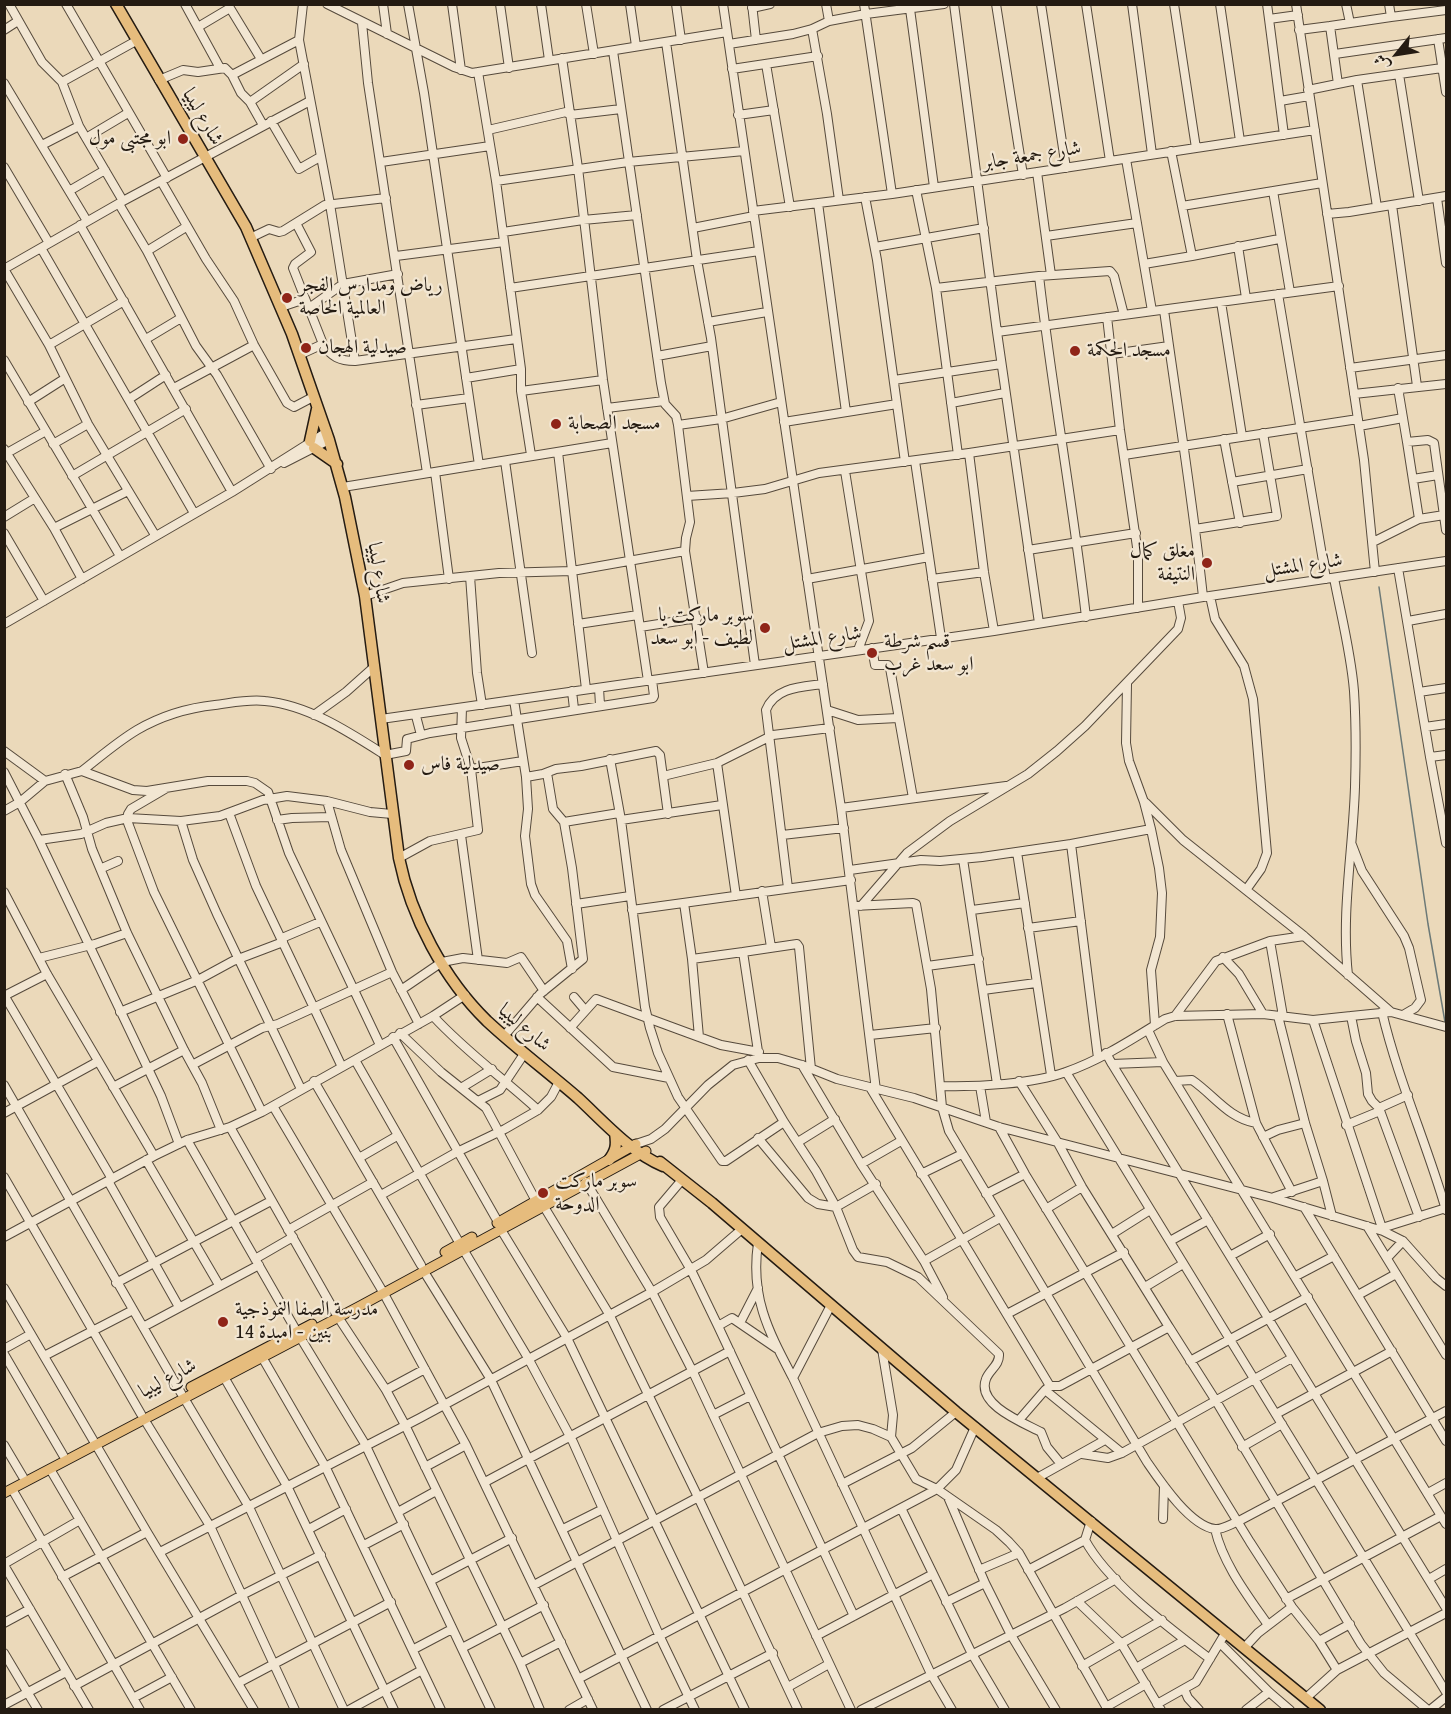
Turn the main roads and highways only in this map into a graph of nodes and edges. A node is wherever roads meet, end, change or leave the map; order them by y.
1 (116, 4) edge
2 (318, 409) junction
3 (336, 464) junction
4 (604, 1121) junction
5 (615, 1133) junction
6 (639, 1149) junction
7 (609, 1160) junction
8 (540, 1203) junction
9 (256, 1358) junction
10 (182, 1395) junction
11 (94, 1442) junction
12 (7, 1490) edge
13 (1320, 1710) edge

1 - 2 highway, شارع ليبيا
2 - 3 highway, شارع ليبيا
2 - 3 highway
3 - 4 highway, شارع ليبيا
4 - 5 highway, شارع ليبيا
4 - 6 highway, شارع ليبيا
5 - 6 highway, شارع ليبيا
5 - 7 highway
6 - 7 main road, شارع ليبيا
6 - 8 main road, شارع ليبيا
6 - 13 highway, شارع ليبيا
7 - 8 main road, شارع ليبيا
8 - 9 main road, شارع ليبيا
9 - 10 main road, شارع ليبيا
9 - 10 main road, شارع ليبيا
10 - 11 main road, شارع ليبيا
11 - 12 main road, شارع ليبيا
11 - 12 main road, شارع ليبيا

